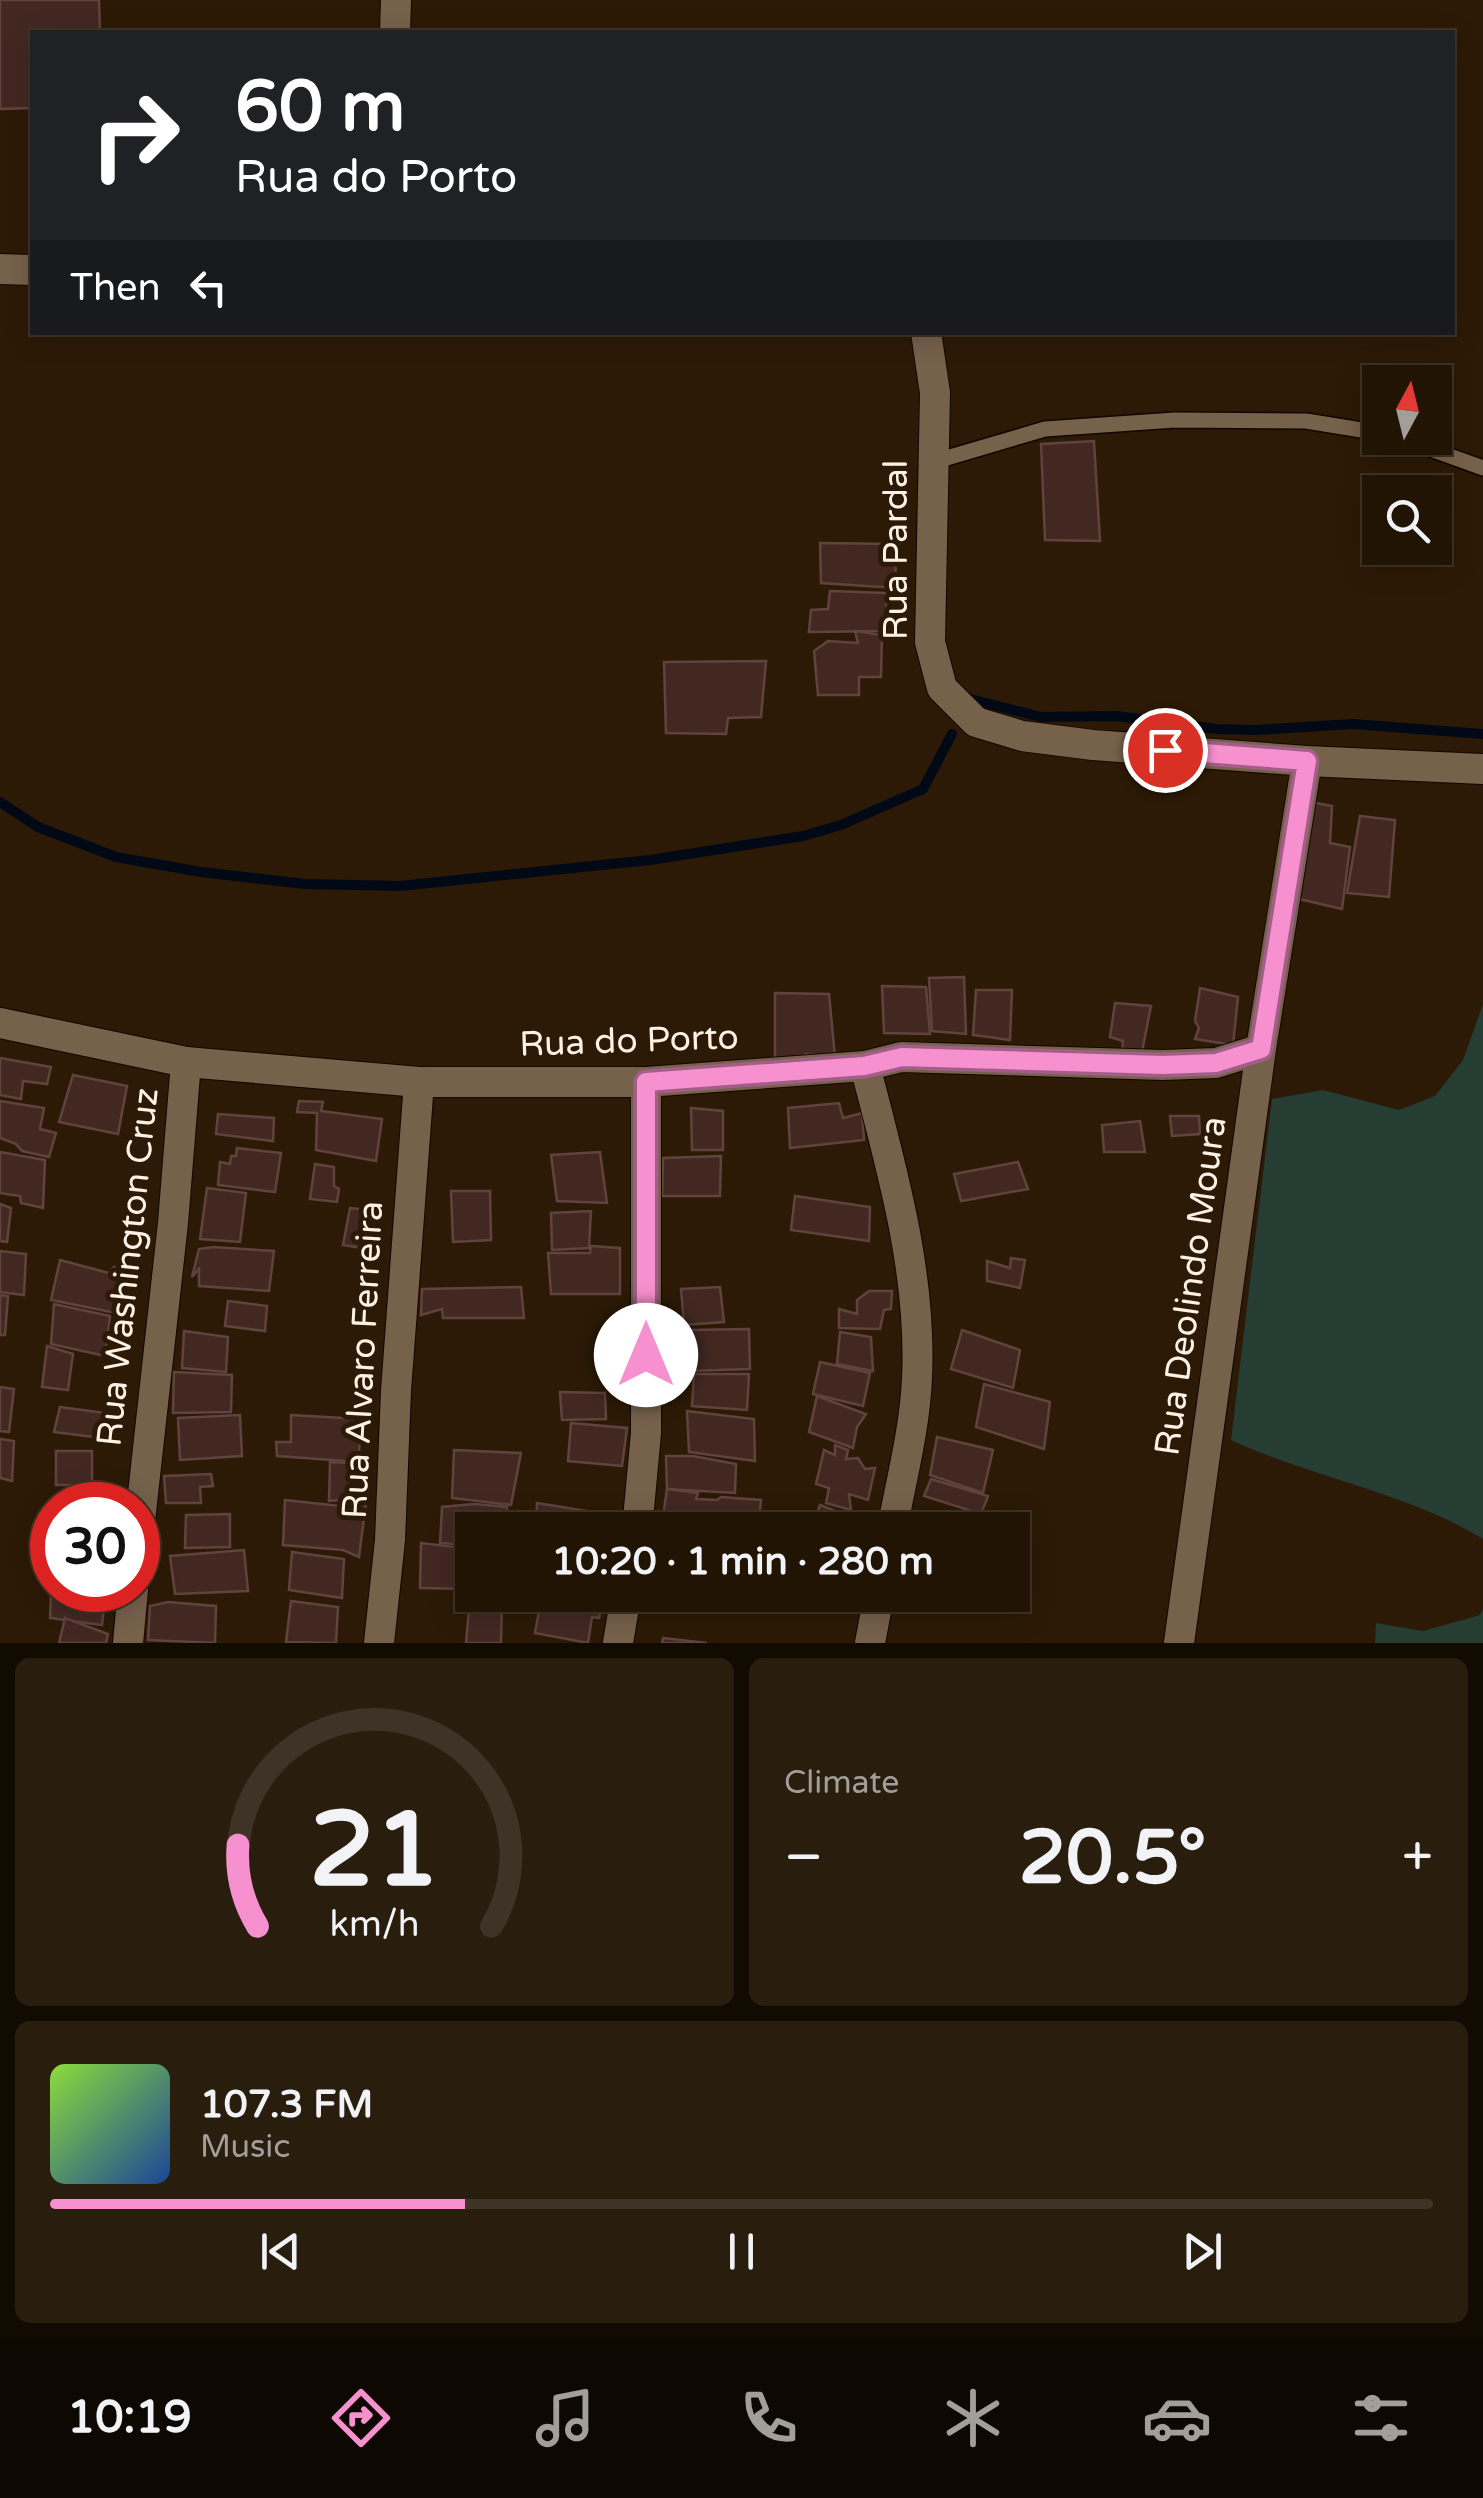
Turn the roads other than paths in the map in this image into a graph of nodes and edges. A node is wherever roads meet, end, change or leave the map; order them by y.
1 (396, 0) edge
2 (395, 30) edge
3 (0, 269) edge
4 (30, 270) edge
5 (926, 335) edge
6 (1362, 430) edge
7 (1447, 455) edge
8 (933, 462) junction
9 (1483, 468) edge
10 (1307, 761) junction
11 (1483, 769) edge
12 (0, 1023) edge
13 (1261, 1049) junction
14 (186, 1062) junction
15 (864, 1066) junction
16 (418, 1082) junction
17 (646, 1082) junction
18 (144, 1482) edge
19 (639, 1512) edge
20 (895, 1512) edge
21 (131, 1612) edge
22 (623, 1612) edge
23 (876, 1612) edge
24 (128, 1643) edge
25 (379, 1643) edge
26 (618, 1643) edge
27 (870, 1643) edge
28 (1179, 1643) edge

1 - 2 street
3 - 4 street
5 - 8 street, Rua Pardal
6 - 8 lane
7 - 9 lane
8 - 10 street, Rua Pardal
10 - 11 street, Rua Pardal
10 - 13 street, Rua Deolindo Moura
12 - 14 street, Rua do Porto
13 - 15 street, Rua do Porto
13 - 28 street, Rua Deolindo Moura
14 - 16 street, Rua do Porto
14 - 18 street, Rua Washington Cruz
15 - 17 street, Rua do Porto
15 - 20 street
16 - 17 street, Rua do Porto
16 - 25 street, Rua Alvaro Ferreira
17 - 19 street
21 - 24 street
22 - 26 street
23 - 27 street

